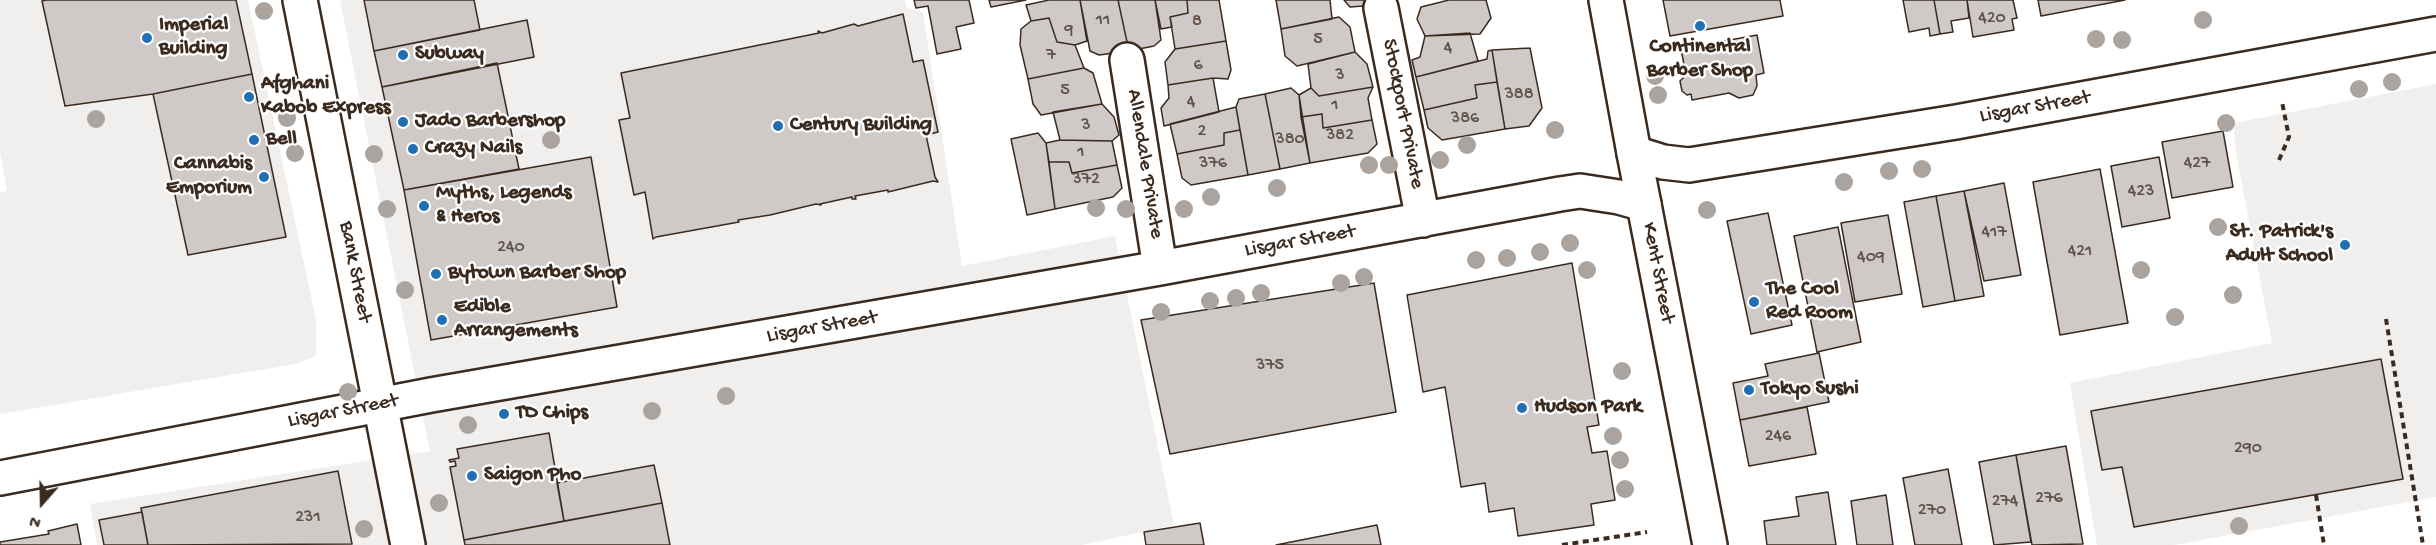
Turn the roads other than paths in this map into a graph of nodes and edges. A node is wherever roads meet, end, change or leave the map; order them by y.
1 (300, 0) edge
2 (1606, 0) edge
3 (1381, 8) dead end
4 (2436, 34) edge
5 (1128, 60) dead end
6 (1634, 153) junction
7 (1644, 204) junction
8 (1423, 220) junction
9 (1161, 268) junction
10 (380, 405) junction
11 (0, 478) edge
12 (408, 545) edge
13 (1710, 545) edge

1 - 10 street, Bank Street
2 - 6 street, Kent Street
3 - 8 street, Stockport Private
4 - 6 street, Lisgar Street
5 - 9 street, Allendale Private
6 - 7 street, Kent Street
7 - 8 street, Lisgar Street
7 - 13 street, Kent Street
8 - 9 street, Lisgar Street
9 - 10 street, Lisgar Street
10 - 11 street, Lisgar Street
10 - 12 street, Bank Street

